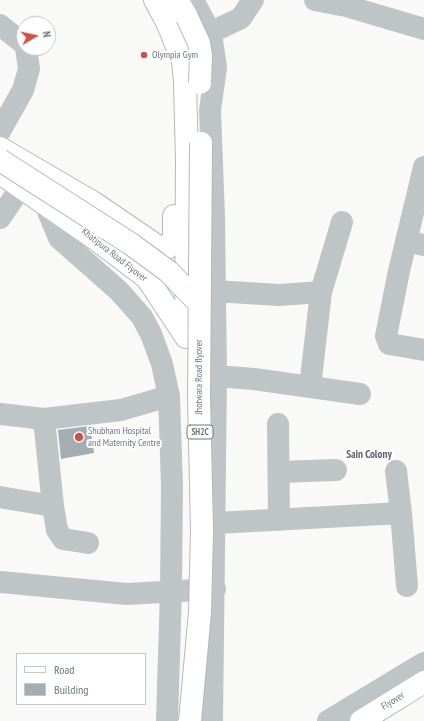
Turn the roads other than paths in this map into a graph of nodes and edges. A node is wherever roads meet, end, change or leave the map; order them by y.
1 (155, 0) edge
2 (253, 0) edge
3 (315, 0) edge
4 (181, 10) edge
5 (0, 24) edge
6 (424, 29) edge
7 (212, 34) junction
8 (16, 37) edge
9 (177, 46) junction
10 (28, 56) edge
11 (192, 82) junction
12 (0, 131) edge
13 (0, 148) edge
14 (0, 160) edge
15 (187, 161) junction
16 (424, 167) edge
17 (0, 173) edge
18 (21, 187) junction
19 (45, 204) junction
20 (0, 218) edge
21 (342, 222) dead end
22 (415, 243) edge
23 (321, 292) junction
24 (207, 297) junction
25 (186, 337) junction
26 (424, 350) edge
27 (216, 376) junction
28 (310, 387) junction
29 (360, 394) dead end
30 (169, 396) junction
31 (0, 414) edge
32 (44, 419) junction
33 (278, 424) dead end
34 (336, 470) dead end
35 (396, 470) dead end
36 (279, 472) junction
37 (0, 497) edge
38 (53, 506) junction
39 (401, 513) junction
40 (279, 520) junction
41 (216, 523) junction
42 (88, 543) dead end
43 (0, 582) edge
44 (407, 586) dead end
45 (215, 590) junction
46 (172, 591) junction
47 (424, 663) edge
48 (424, 682) edge
49 (167, 721) edge
50 (177, 721) edge
51 (190, 721) edge
52 (212, 721) edge
53 (328, 721) edge
54 (361, 721) edge

1 - 4 main road
2 - 7 street
3 - 6 street
4 - 7 street
4 - 9 main road, SH2C
4 - 11 main road, SH2C, bridge
5 - 8 street
7 - 9 street
7 - 24 street
9 - 11 main road, SH2C
10 - 12 street
11 - 15 main road, Jhotwara Road flyover
11 - 24 main road, Jhotwara Road flyover / SH2C, bridge
13 - 15 main road
14 - 24 main road, bridge
15 - 25 main road, Jhotwara Road flyover
16 - 22 street
17 - 18 main road, Khatipura Road Flyover
18 - 19 main road, Khatipura Road Flyover
18 - 20 street
19 - 25 main road, Khatipura Road Flyover
19 - 30 street
21 - 23 street
22 - 26 street
23 - 24 street
23 - 28 street
24 - 27 street
24 - 51 main road, Jhotwara Road flyover / SH2C, bridge
25 - 50 main road, Jhotwara Road flyover
27 - 28 street
27 - 41 street
28 - 29 street
30 - 32 street
30 - 46 street
31 - 32 street
32 - 38 street
33 - 36 street
34 - 36 street
35 - 39 street
36 - 40 street
37 - 38 street
38 - 42 street
39 - 40 street
39 - 44 street
40 - 41 street
41 - 45 street
43 - 46 street
45 - 46 street
45 - 52 street
46 - 49 street
47 - 53 street
48 - 54 main road, Flyover

